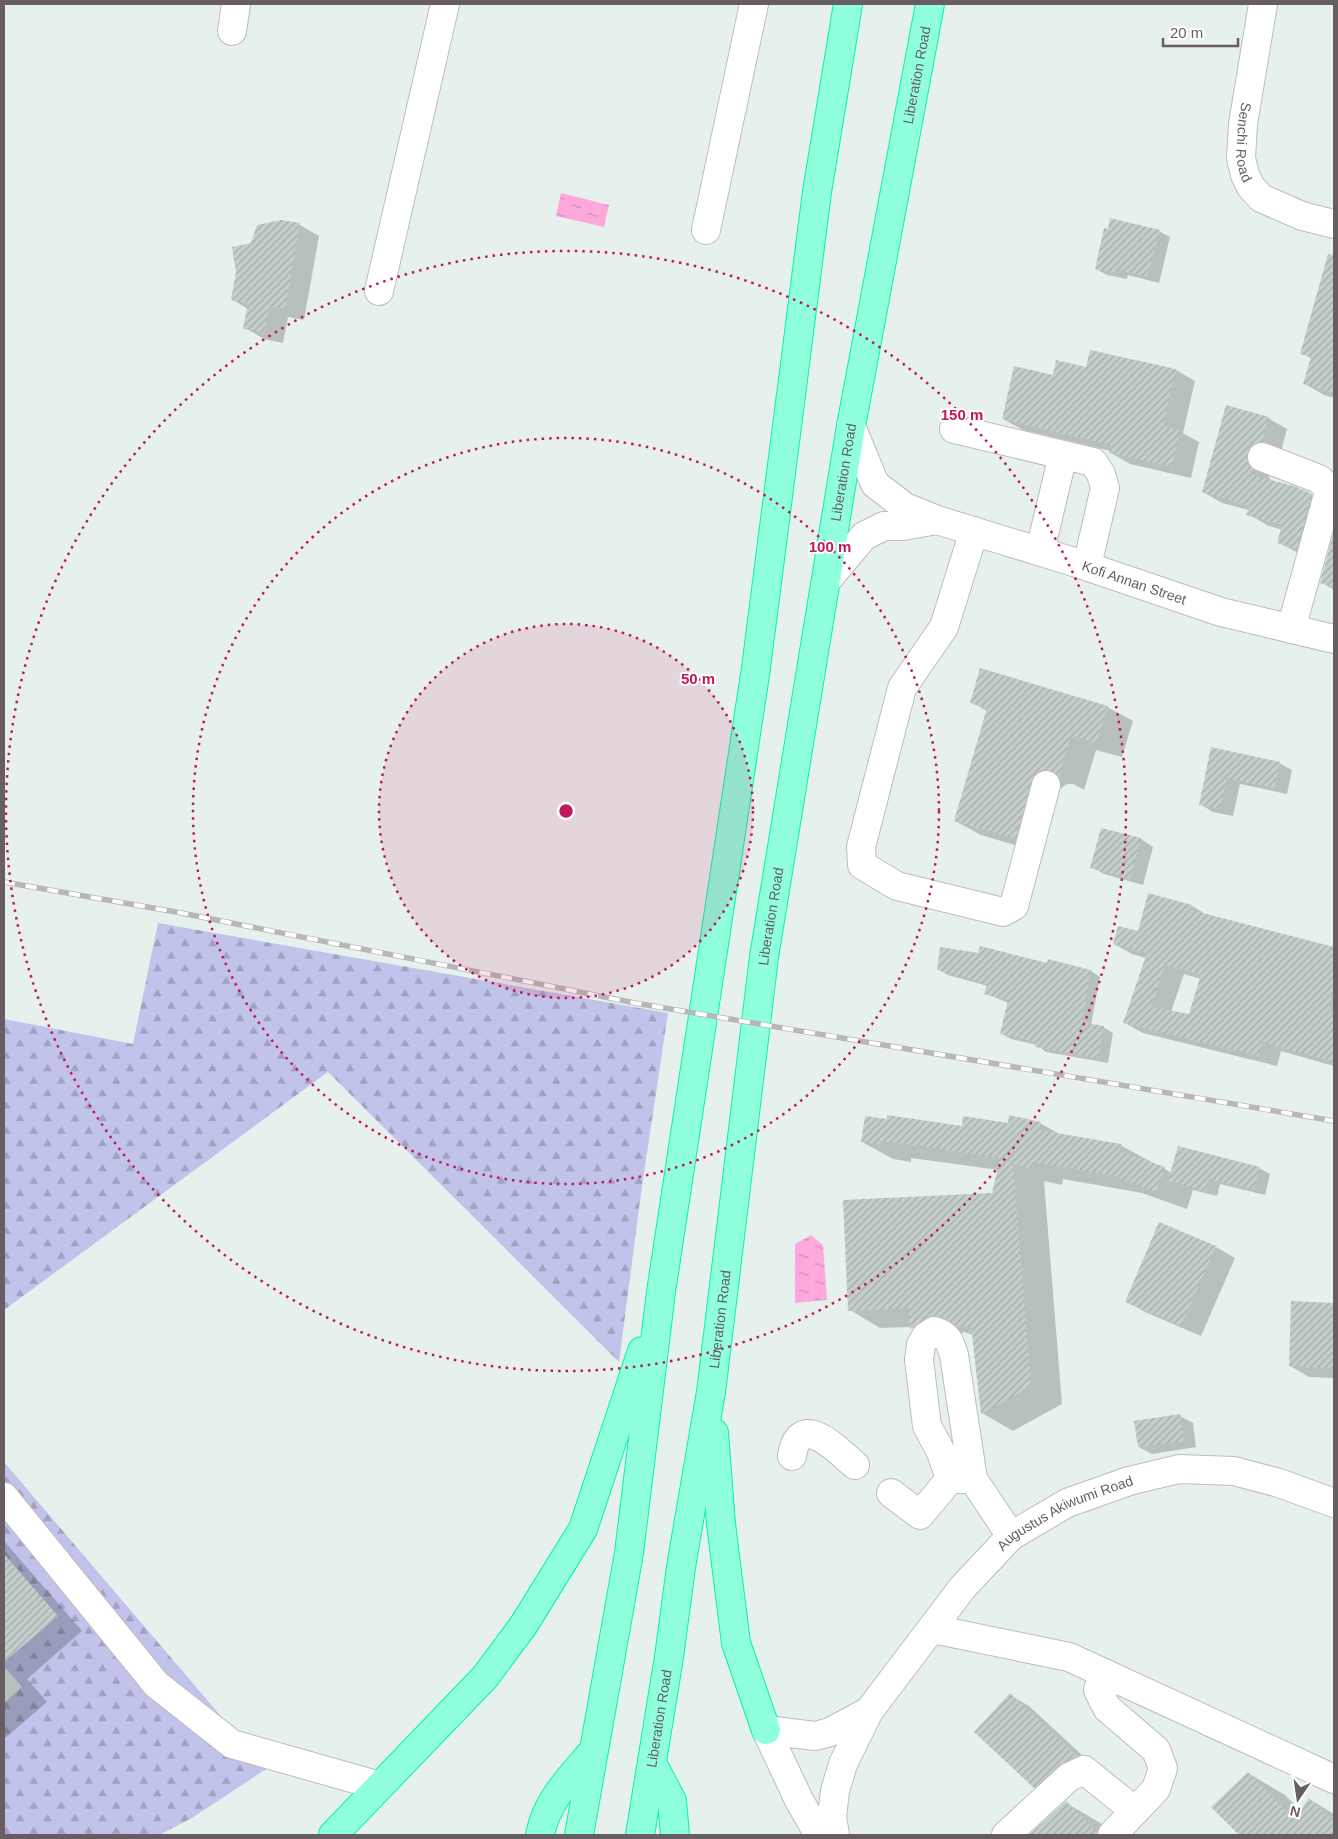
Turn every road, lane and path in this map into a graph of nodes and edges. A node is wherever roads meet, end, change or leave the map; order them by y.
1 (236, 4) edge
2 (444, 4) edge
3 (754, 4) edge
4 (848, 4) edge
5 (930, 4) edge
6 (1261, 4) edge
7 (232, 31) dead end
8 (1334, 224) edge
9 (706, 230) dead end
10 (379, 291) dead end
11 (852, 426) junction
12 (954, 429) dead end
13 (1063, 454) junction
14 (1262, 457) dead end
15 (937, 520) junction
16 (974, 531) junction
17 (1040, 551) junction
18 (1087, 566) junction
19 (826, 580) junction
20 (1291, 629) junction
21 (1334, 639) edge
22 (1046, 784) dead end
23 (661, 1292) junction
24 (711, 1392) junction
25 (792, 1456) dead end
26 (855, 1465) dead end
27 (891, 1493) dead end
28 (4, 1497) edge
29 (1334, 1503) edge
30 (1011, 1536) junction
31 (933, 1630) junction
32 (1104, 1673) junction
33 (869, 1711) junction
34 (766, 1730) junction
35 (593, 1752) junction
36 (652, 1764) junction
37 (1334, 1779) edge
38 (380, 1786) junction
39 (1135, 1811) junction
40 (333, 1835) edge
41 (540, 1835) edge
42 (579, 1835) edge
43 (640, 1835) edge
44 (675, 1835) edge
45 (819, 1835) edge
46 (834, 1835) edge
47 (1006, 1835) edge
48 (1112, 1835) edge

1 - 7 street
2 - 10 street
3 - 9 street
4 - 23 highway
5 - 11 highway, Liberation Road
6 - 8 street, Senchi Road
11 - 15 street, Kofi Annan Street
11 - 19 highway, Liberation Road
12 - 13 street
13 - 17 street
13 - 18 street
14 - 20 street
15 - 16 street, Kofi Annan Street
15 - 19 street, Kofi Annan Street
16 - 17 street, Kofi Annan Street
16 - 22 street
17 - 18 street, Kofi Annan Street
18 - 20 street, Kofi Annan Street
19 - 24 highway, Liberation Road
20 - 21 street, Kofi Annan Street
23 - 35 highway
23 - 38 highway
24 - 34 highway
24 - 36 highway, Liberation Road
25 - 26 street
27 - 30 street
28 - 38 street
29 - 30 street, Augustus Akiwumi Road
30 - 31 street, Augustus Akiwumi Road
31 - 32 street
31 - 33 street, Augustus Akiwumi Road
32 - 37 street
32 - 39 street
33 - 34 street, Augustus Akiwumi Road
33 - 46 street, Augustus Akiwumi Road
34 - 45 street
35 - 41 highway
35 - 42 highway
36 - 43 highway, Liberation Road
36 - 44 highway
38 - 40 highway
39 - 47 street
39 - 48 street

